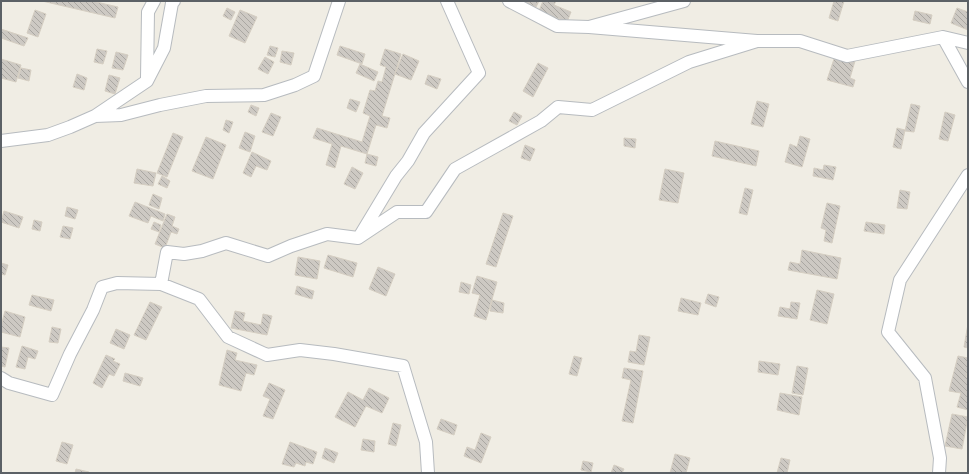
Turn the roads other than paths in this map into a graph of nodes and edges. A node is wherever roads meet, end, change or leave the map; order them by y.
1 (154, 1) edge
2 (174, 1) edge
3 (339, 1) edge
4 (448, 1) edge
5 (509, 1) edge
6 (684, 1) edge
7 (589, 26) junction
8 (943, 37) junction
9 (757, 41) junction
10 (968, 43) edge
11 (147, 81) junction
12 (968, 82) edge
13 (95, 116) junction
14 (1, 141) edge
15 (968, 175) edge
16 (358, 238) junction
17 (161, 284) junction
18 (1, 378) edge
19 (428, 473) edge
20 (939, 473) edge

1 - 11 street
2 - 11 street
3 - 13 street
4 - 16 street
5 - 7 street
6 - 7 street
7 - 9 street
8 - 9 street
8 - 10 street
8 - 12 street
9 - 16 street
11 - 13 street
13 - 14 street
15 - 20 street
16 - 17 street
17 - 18 street
17 - 19 street

